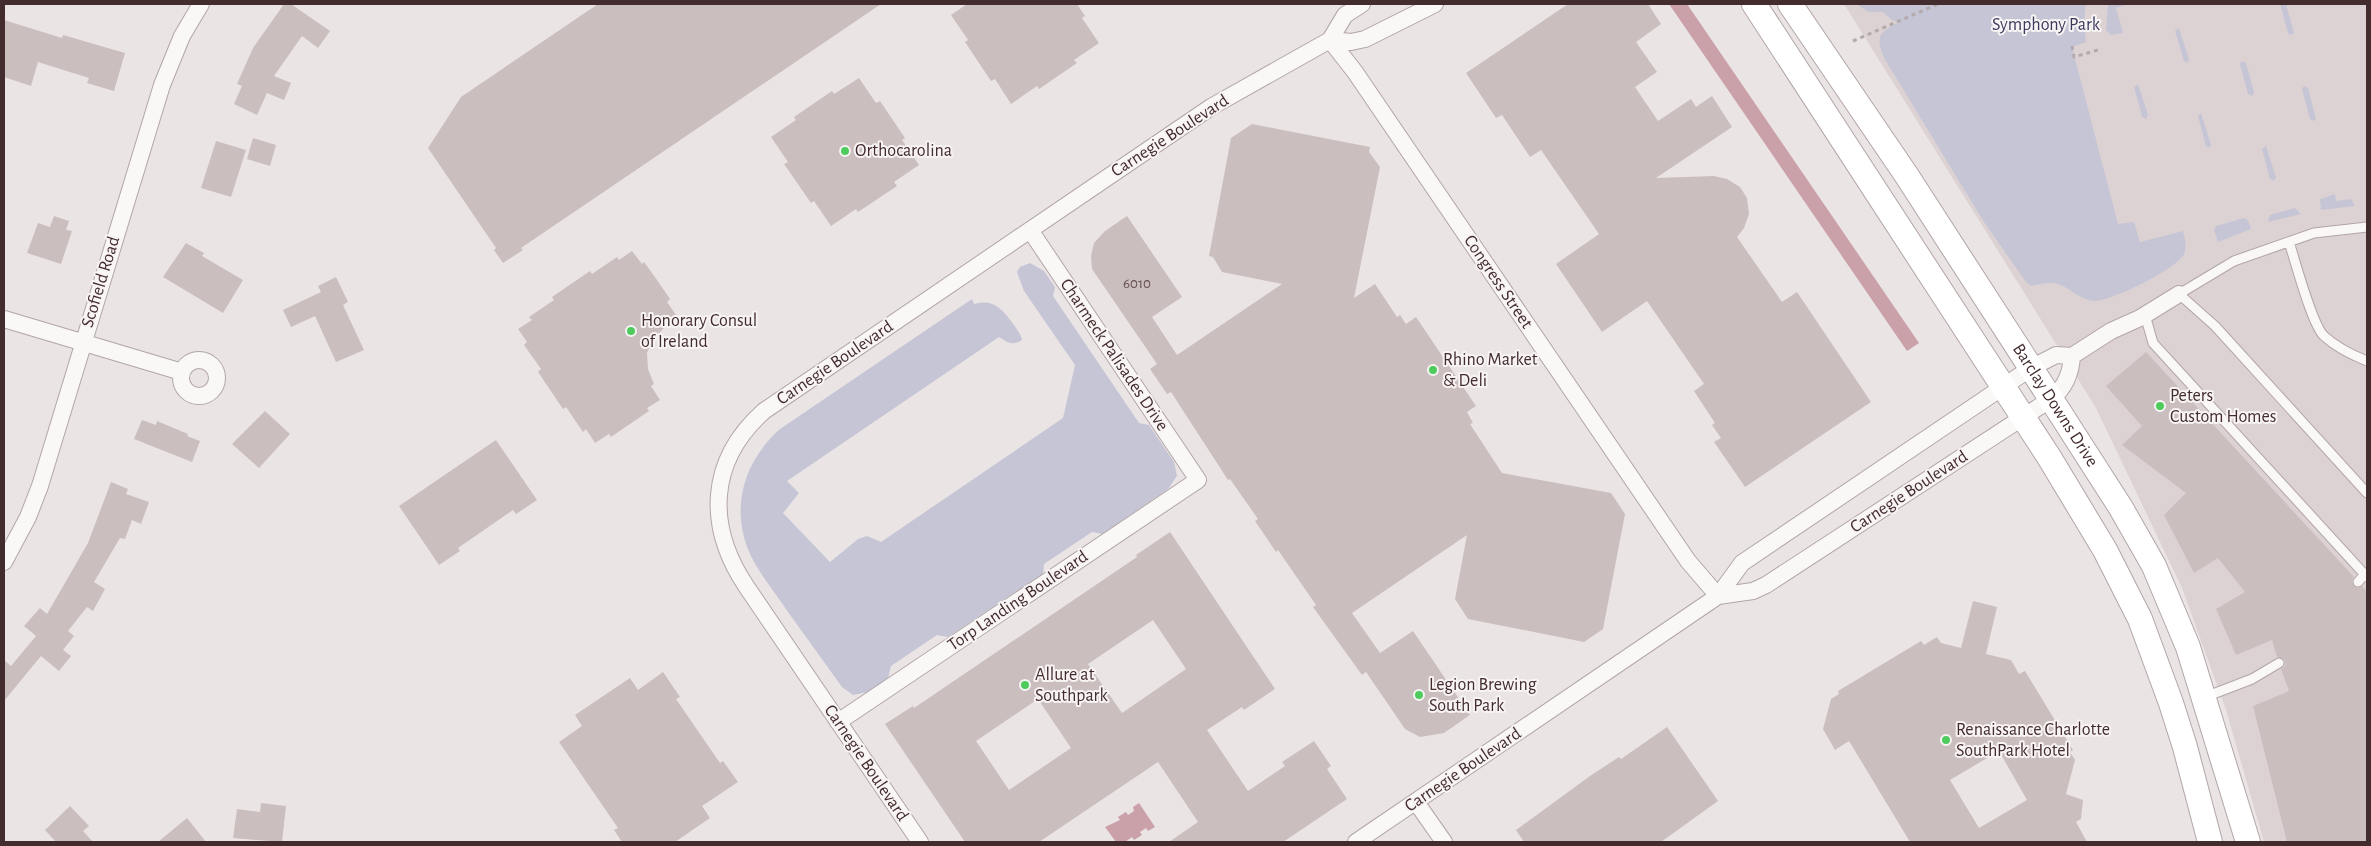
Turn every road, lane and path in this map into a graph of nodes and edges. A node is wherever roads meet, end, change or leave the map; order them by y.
1 (1362, 4) edge
2 (1435, 4) edge
3 (1754, 4) edge
4 (1790, 4) edge
5 (1938, 4) edge
6 (193, 6) edge
7 (1330, 40) junction
8 (1854, 41) dead end
9 (2072, 46) dead end
10 (2101, 50) dead end
11 (2367, 227) edge
12 (1030, 230) junction
13 (2289, 242) junction
14 (2179, 294) junction
15 (2144, 315) junction
16 (4, 319) edge
17 (83, 344) junction
18 (2072, 356) junction
19 (2367, 361) edge
20 (2031, 368) junction
21 (182, 372) dead end
22 (2002, 386) junction
23 (2051, 399) junction
24 (2023, 417) junction
25 (1198, 480) joint
26 (2367, 493) edge
27 (4, 562) edge
28 (2366, 576) edge
29 (2358, 582) dead end
30 (1718, 596) junction
31 (2279, 662) dead end
32 (2204, 697) junction
33 (838, 722) junction
34 (1416, 802) junction
35 (920, 842) edge
36 (1356, 842) edge
37 (1444, 842) edge
38 (2210, 842) edge
39 (2248, 842) edge

1 - 7 street, Carnegie Boulevard
2 - 7 street
3 - 22 street, Barclay Downs Drive
4 - 20 street, Barclay Downs Drive
5 - 8 path
6 - 17 street, Scofield Road
7 - 12 street, Carnegie Boulevard
7 - 30 street, Congress Street
9 - 10 path
11 - 13 lane
12 - 25 street, Charmeck Palisades Drive
12 - 33 street, Carnegie Boulevard
13 - 14 lane
13 - 19 lane
14 - 15 street, Carnegie Boulevard
14 - 26 lane
15 - 18 street, Carnegie Boulevard
15 - 28 lane
16 - 17 street
17 - 21 street
17 - 27 street, Scofield Road
18 - 20 street, Carnegie Boulevard
18 - 23 street, Carnegie Boulevard
20 - 22 street, Carnegie Boulevard
20 - 23 street, Barclay Downs Drive
22 - 24 street, Barclay Downs Drive
22 - 30 street, Carnegie Boulevard
23 - 24 street, Carnegie Boulevard
23 - 32 street, Barclay Downs Drive
24 - 30 street, Carnegie Boulevard
24 - 38 street, Barclay Downs Drive
25 - 33 street, Torp Landing Boulevard
28 - 29 lane
30 - 34 street, Carnegie Boulevard
31 - 32 lane
32 - 39 street, Barclay Downs Drive
33 - 35 street, Carnegie Boulevard
34 - 36 street, Carnegie Boulevard
34 - 37 street

